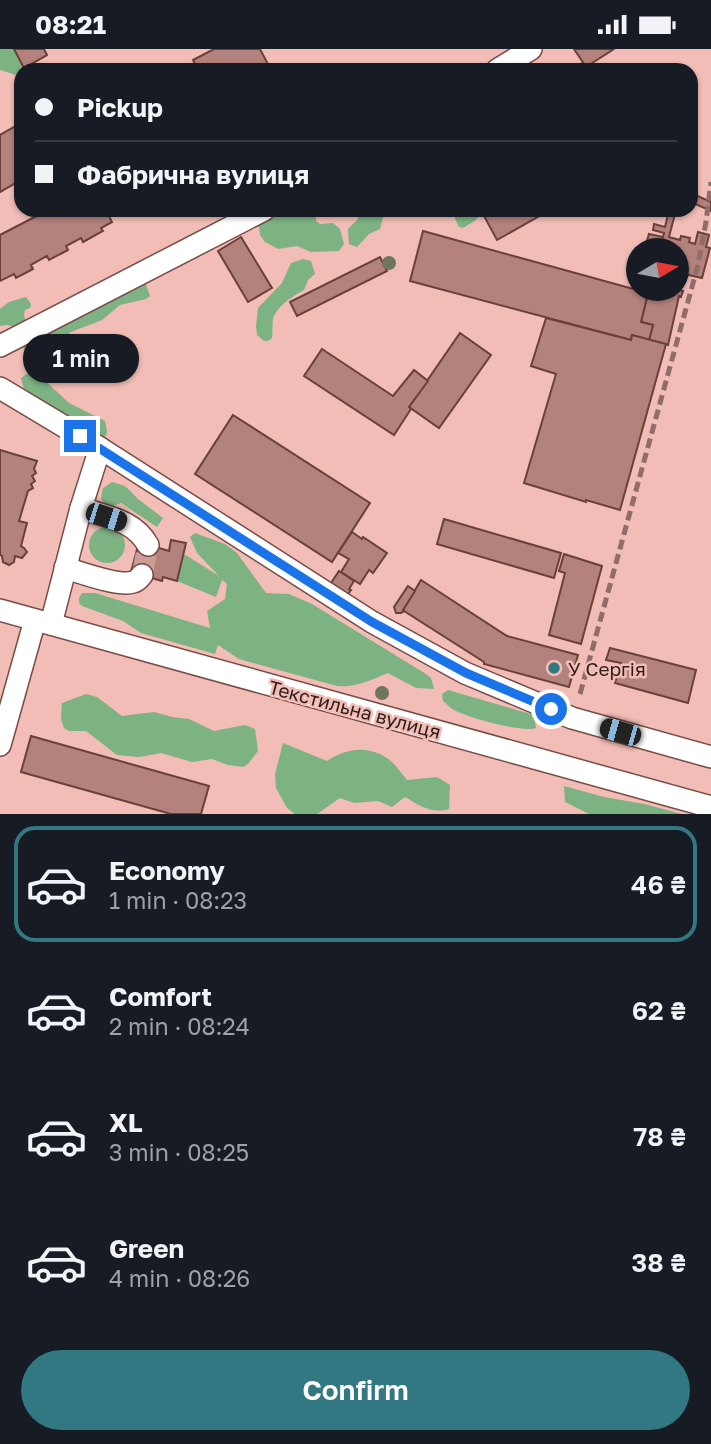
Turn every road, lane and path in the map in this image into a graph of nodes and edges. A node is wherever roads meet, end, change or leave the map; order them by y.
1 (530, 49) edge
2 (508, 63) edge
3 (250, 217) edge
4 (0, 346) edge
5 (0, 388) edge
6 (100, 448) junction
7 (81, 508) junction
8 (148, 545) dead end
9 (65, 568) junction
10 (142, 575) dead end
11 (0, 610) edge
12 (43, 622) junction
13 (0, 745) edge
14 (711, 757) edge
15 (711, 807) edge

1 - 2 street
3 - 4 street
5 - 6 street
6 - 7 street
6 - 14 street
7 - 8 street
7 - 9 street
9 - 10 street
9 - 12 street
11 - 12 street, Текстильна вулиця
12 - 13 street
12 - 15 street, Текстильна вулиця

